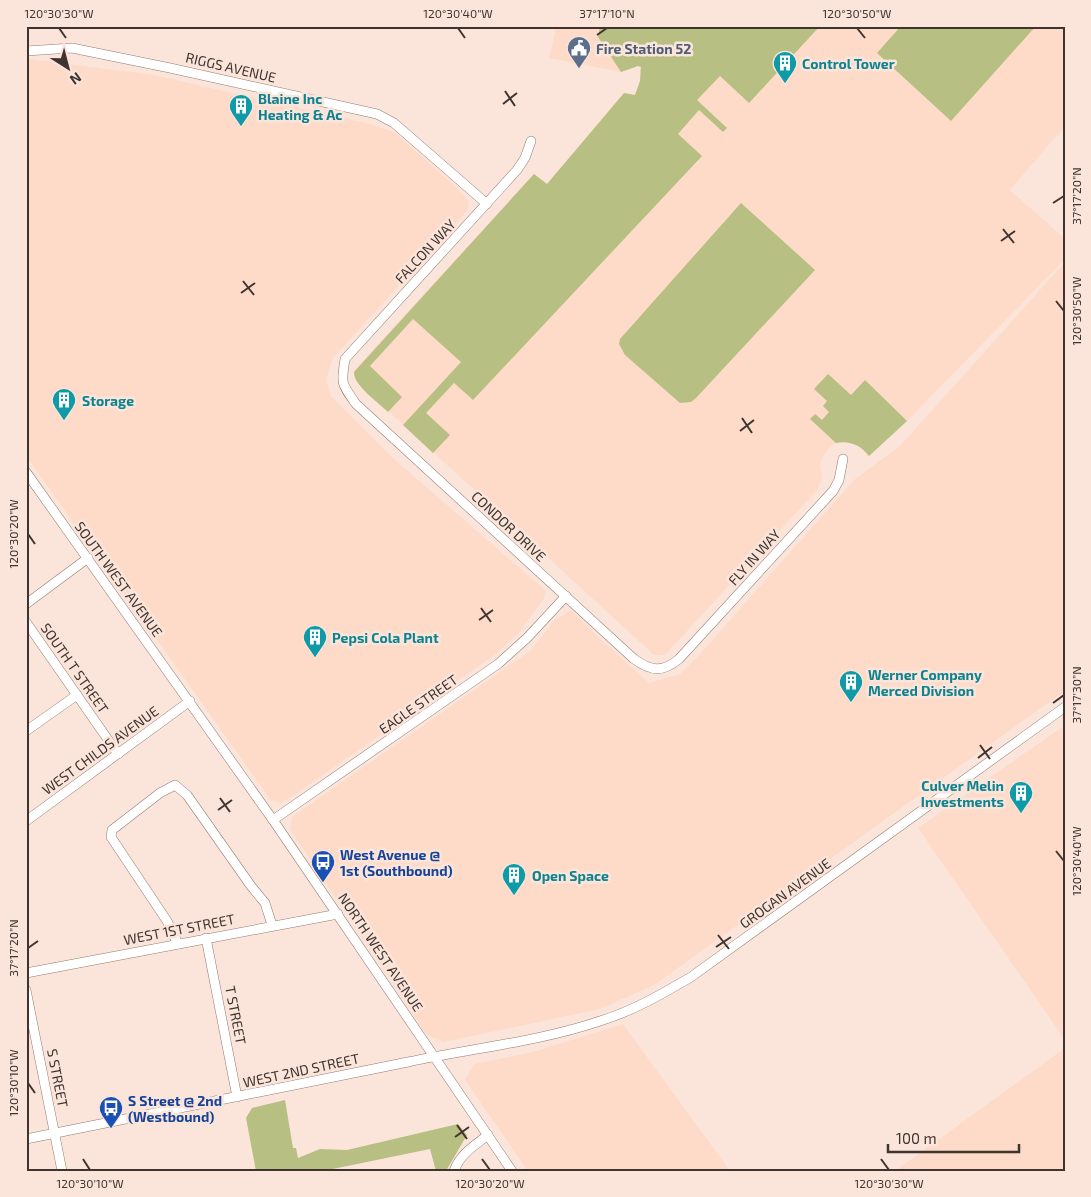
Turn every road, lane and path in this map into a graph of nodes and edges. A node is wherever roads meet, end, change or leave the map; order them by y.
1 (26, 51) edge
2 (531, 141) dead end
3 (487, 204) junction
4 (341, 379) joint
5 (843, 459) dead end
6 (26, 472) edge
7 (88, 558) junction
8 (566, 596) junction
9 (26, 604) edge
10 (26, 622) edge
11 (672, 665) joint
12 (77, 695) junction
13 (190, 701) junction
14 (1065, 708) edge
15 (26, 731) edge
16 (118, 754) junction
17 (274, 820) junction
18 (26, 821) edge
19 (338, 914) junction
20 (272, 926) junction
21 (206, 938) junction
22 (178, 944) junction
23 (26, 973) edge
24 (26, 990) edge
25 (435, 1056) junction
26 (238, 1097) junction
27 (55, 1133) junction
28 (488, 1136) junction
29 (26, 1139) edge
30 (62, 1171) edge
31 (454, 1171) edge
32 (512, 1171) edge

1 - 3 street, RIGGS AVENUE
2 - 3 street, FALCON WAY
3 - 4 street, FALCON WAY
4 - 8 street, CONDOR DRIVE
5 - 11 street, FLY IN WAY
6 - 7 street, SOUTH WEST AVENUE
7 - 9 street
7 - 13 street, SOUTH WEST AVENUE
8 - 11 street, CONDOR DRIVE
8 - 17 street, EAGLE STREET
10 - 12 street, SOUTH T STREET
12 - 15 street
12 - 16 street, SOUTH T STREET
13 - 16 street, WEST CHILDS AVENUE
13 - 17 street, NORTH WEST AVENUE
14 - 25 street, GROGAN AVENUE
16 - 18 street, WEST CHILDS AVENUE
17 - 19 street, NORTH WEST AVENUE
19 - 20 street, WEST 1ST STREET
19 - 25 street, NORTH WEST AVENUE
20 - 21 street, WEST 1ST STREET
20 - 22 street
21 - 22 street, WEST 1ST STREET
21 - 26 street, T STREET
22 - 23 street, WEST 1ST STREET
24 - 27 street, S STREET
25 - 26 street, WEST 2ND STREET
25 - 28 street, NORTH WEST AVENUE
26 - 27 street, WEST 2ND STREET
27 - 29 street, WEST 2ND STREET
27 - 30 street, S STREET
28 - 31 street
28 - 32 street, NORTH WEST AVENUE

